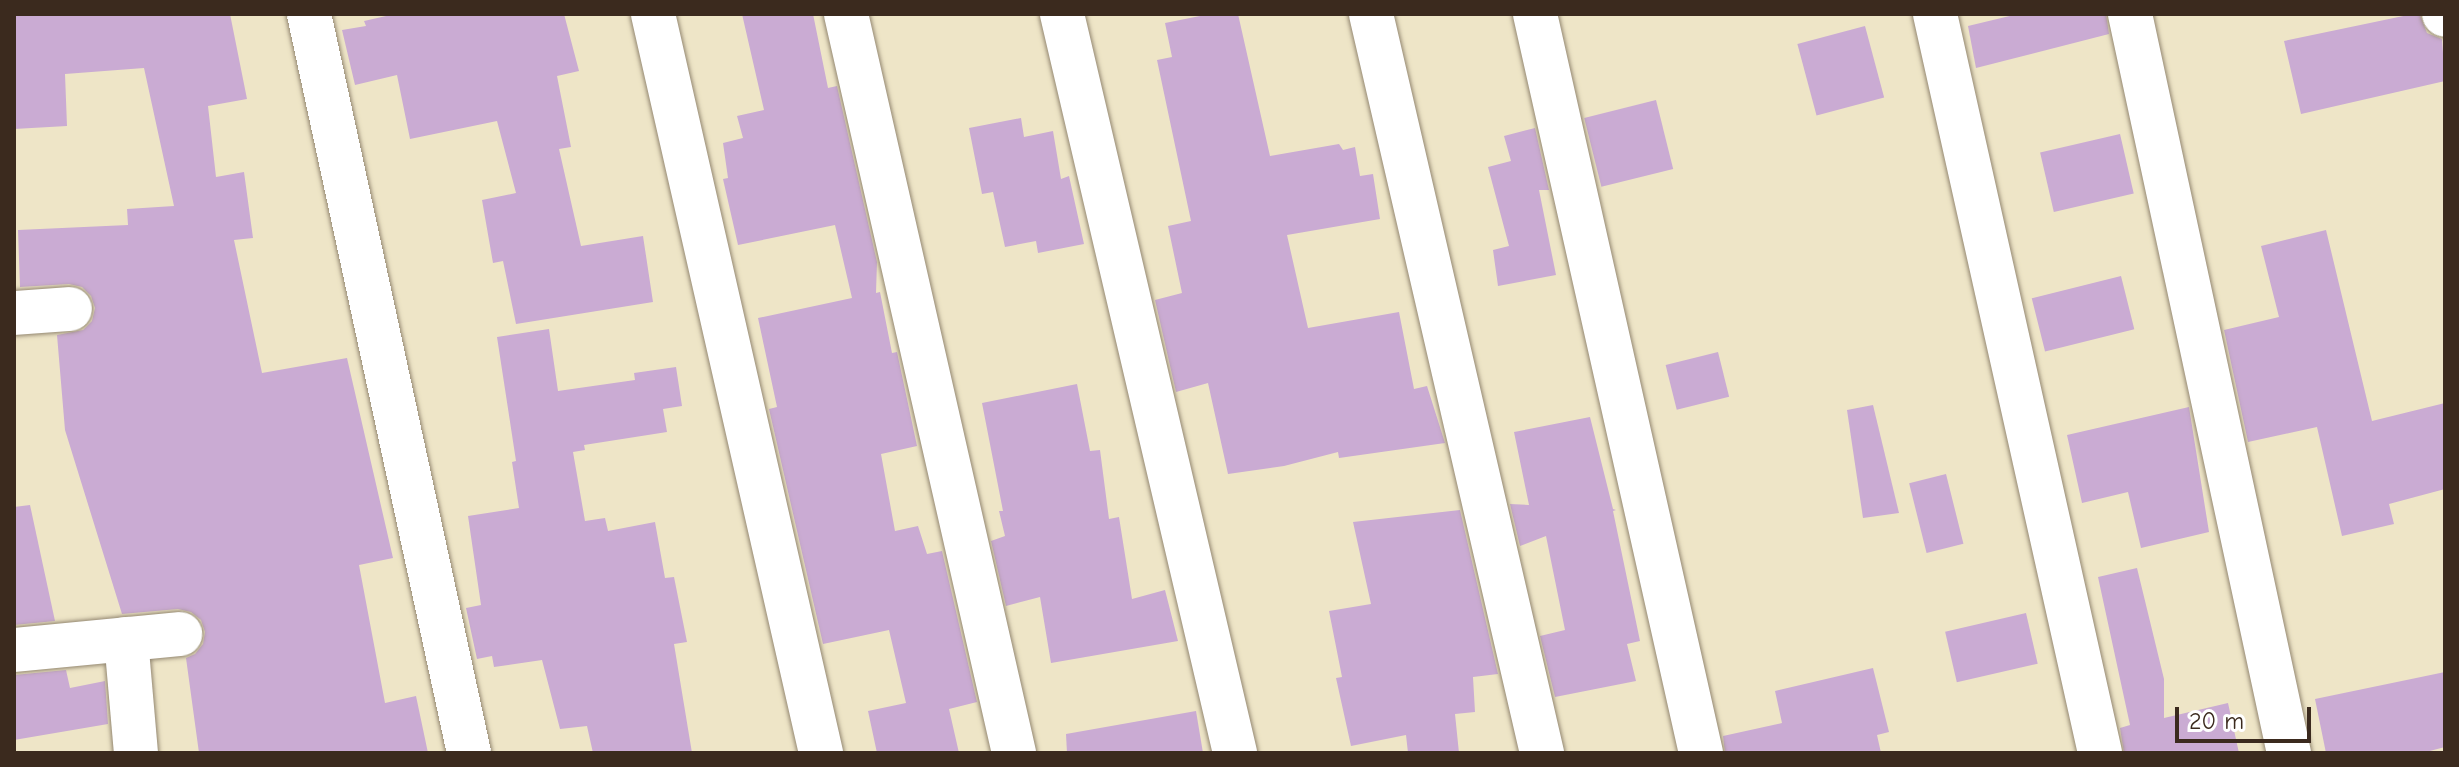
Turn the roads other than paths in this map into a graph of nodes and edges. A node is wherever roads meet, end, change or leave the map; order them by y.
1 (309, 14) edge
2 (653, 14) edge
3 (846, 14) edge
4 (1062, 14) edge
5 (1371, 14) edge
6 (1535, 14) edge
7 (1935, 14) edge
8 (2130, 14) edge
9 (70, 309) dead end
10 (14, 313) edge
11 (180, 634) dead end
12 (126, 639) junction
13 (14, 650) edge
14 (136, 753) edge
15 (469, 753) edge
16 (821, 753) edge
17 (1014, 753) edge
18 (1235, 753) edge
19 (1542, 753) edge
20 (1701, 753) edge
21 (2100, 753) edge
22 (2289, 753) edge

1 - 15 street
2 - 16 street
3 - 17 street
4 - 18 street
5 - 19 street
6 - 20 street
7 - 21 street
8 - 22 street
9 - 10 street
11 - 12 street
12 - 13 street
12 - 14 street

